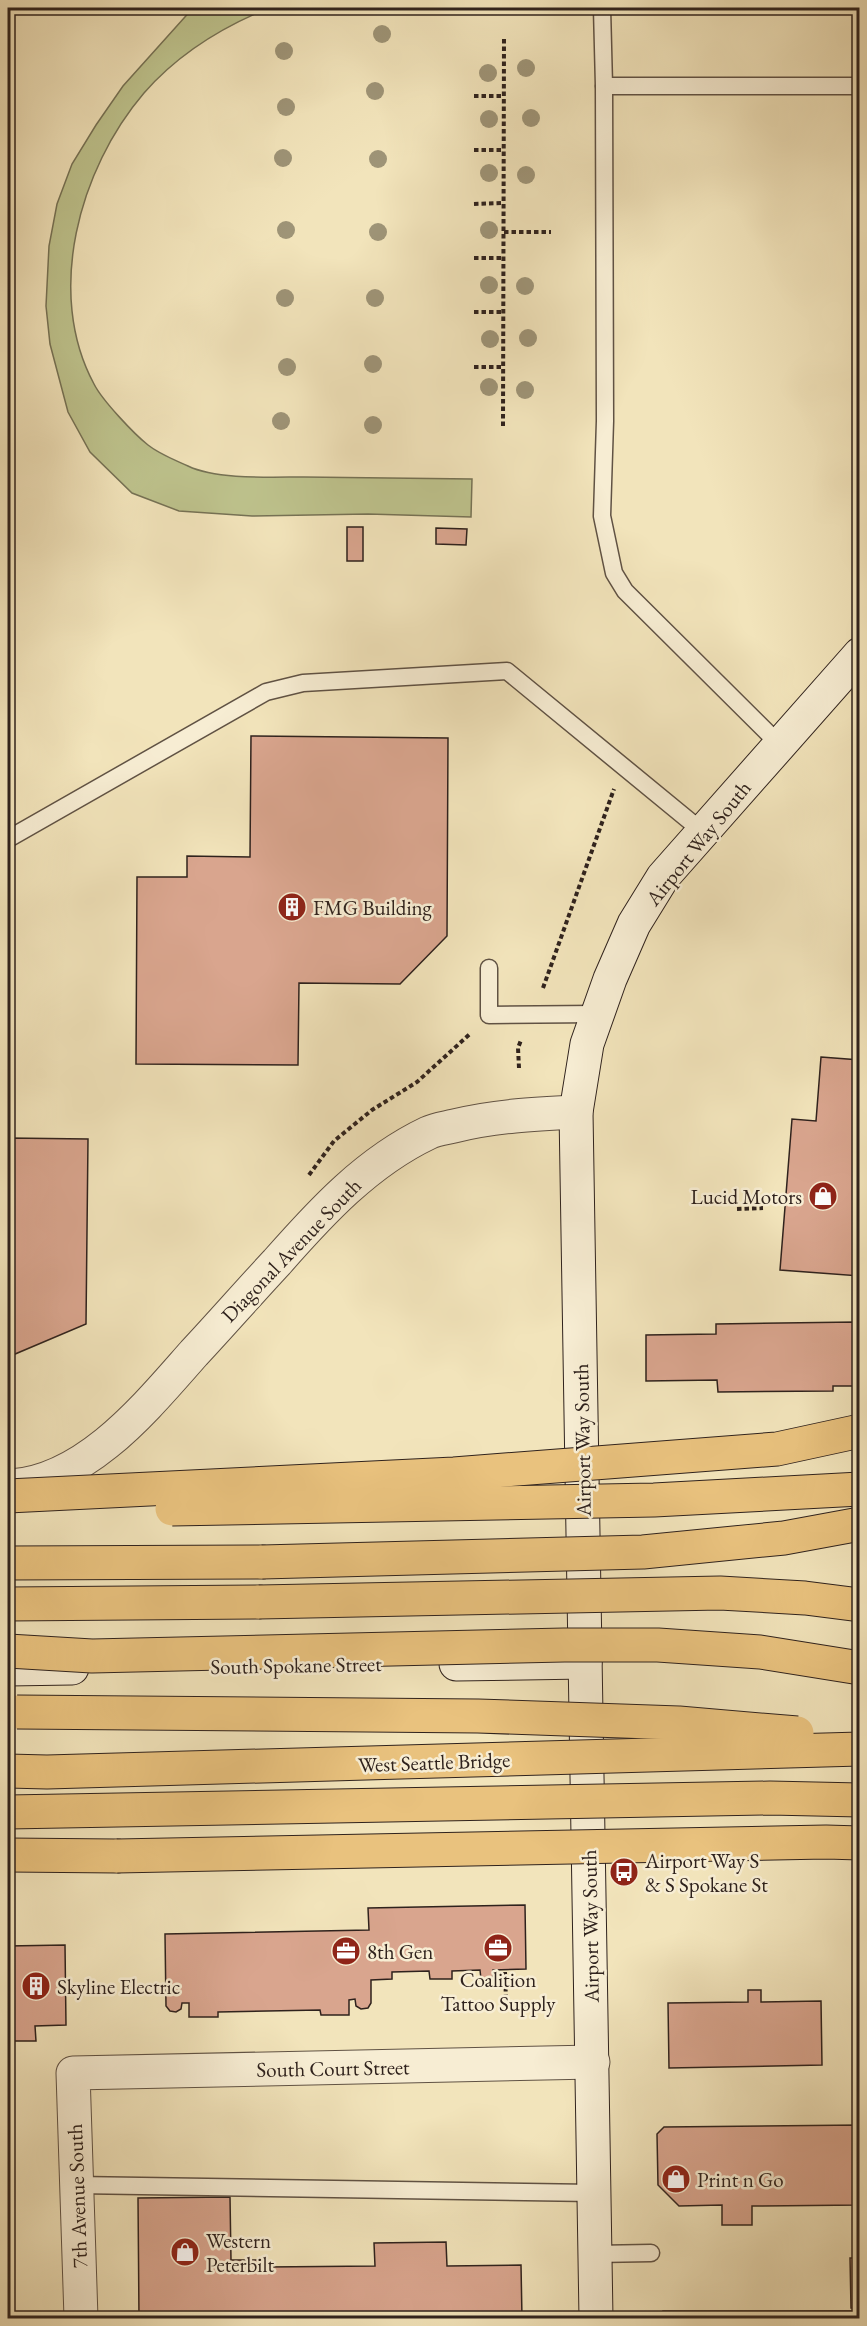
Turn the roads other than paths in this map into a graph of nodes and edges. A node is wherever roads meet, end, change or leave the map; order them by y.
1 (602, 8) edge
2 (604, 86) junction
3 (860, 86) edge
4 (860, 654) edge
5 (780, 745) junction
6 (703, 832) junction
7 (8, 838) edge
8 (489, 968) dead end
9 (597, 1014) junction
10 (576, 1112) junction
11 (860, 1431) edge
12 (8, 1487) edge
13 (860, 1489) edge
14 (8, 1496) edge
15 (8, 1512) edge
16 (860, 1524) edge
17 (8, 1563) edge
18 (8, 1604) edge
19 (860, 1605) edge
20 (8, 1651) edge
21 (585, 1662) junction
22 (860, 1668) edge
23 (8, 1669) edge
24 (12, 1711) edge
25 (860, 1738) edge
26 (860, 1749) edge
27 (8, 1771) edge
28 (860, 1800) edge
29 (8, 1812) edge
30 (860, 1843) edge
31 (8, 1855) edge
32 (593, 2062) junction
33 (73, 2073) joint
34 (76, 2185) junction
35 (594, 2193) junction
36 (651, 2253) dead end
37 (595, 2254) junction
38 (81, 2319) edge
39 (596, 2319) edge

1 - 2 lane
2 - 3 lane
2 - 5 lane
4 - 5 main road, Airport Way South
5 - 6 main road, Airport Way South
6 - 7 lane
6 - 9 main road, Airport Way South
8 - 9 lane
9 - 10 main road, Airport Way South
10 - 12 main road, Diagonal Avenue South
10 - 21 main road, Airport Way South
11 - 14 highway, bridge
13 - 15 highway, bridge
16 - 17 highway, bridge
18 - 19 highway, bridge
20 - 22 highway, bridge
21 - 23 main road, South Spokane Street
21 - 32 main road, Airport Way South
24 - 25 highway, bridge
26 - 27 highway, West Seattle Bridge, bridge
28 - 29 highway, bridge
30 - 31 highway, bridge
32 - 33 main road, South Court Street
32 - 35 main road, Airport Way South
33 - 34 main road, 7th Avenue South
34 - 35 lane
34 - 38 main road, 7th Avenue South
35 - 37 main road, Airport Way South
36 - 37 lane
37 - 39 main road, Airport Way South

